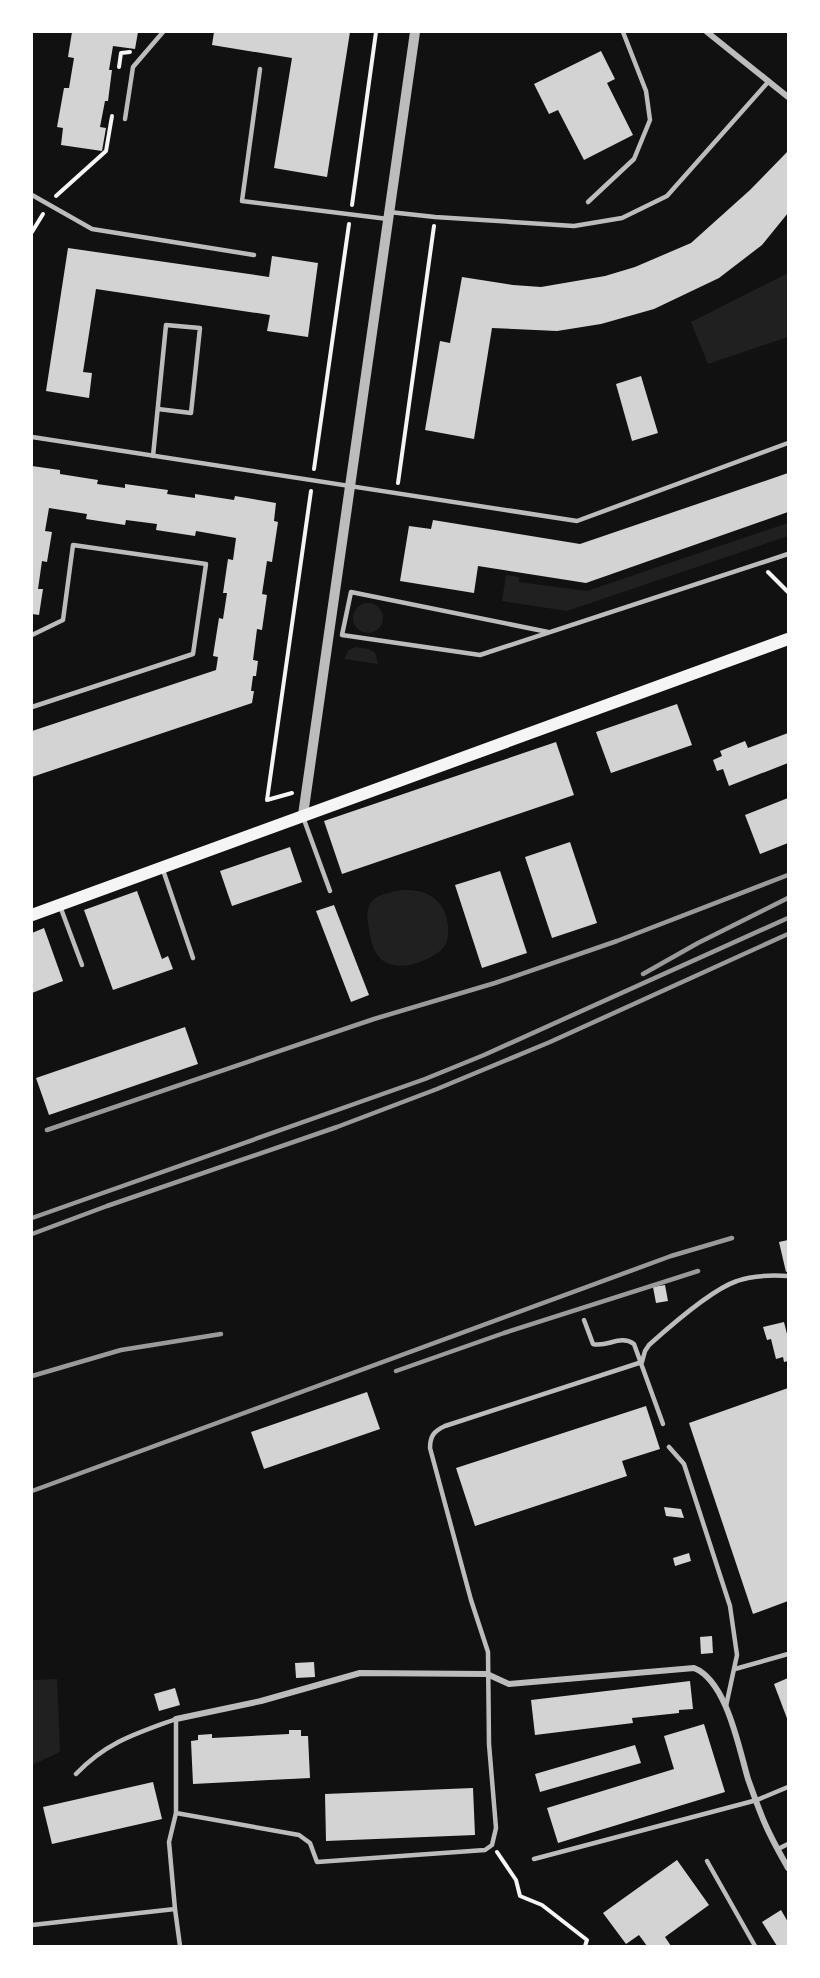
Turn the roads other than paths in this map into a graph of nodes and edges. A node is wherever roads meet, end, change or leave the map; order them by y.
1 (163, 32) edge
2 (415, 32) edge
3 (623, 32) edge
4 (707, 32) edge
5 (260, 69) dead end
6 (769, 81) junction
7 (789, 97) edge
8 (125, 119) dead end
9 (32, 195) edge
10 (588, 202) dead end
11 (388, 215) junction
12 (254, 255) dead end
13 (158, 409) junction
14 (32, 438) edge
15 (789, 443) edge
16 (153, 456) junction
17 (350, 486) junction
18 (789, 554) edge
19 (548, 633) junction
20 (32, 635) edge
21 (789, 639) edge
22 (32, 707) edge
23 (303, 815) junction
24 (162, 867) junction
25 (330, 891) dead end
26 (60, 904) junction
27 (32, 915) edge
28 (193, 958) dead end
29 (82, 965) dead end
30 (789, 1276) edge
31 (584, 1320) dead end
32 (642, 1362) junction
33 (663, 1424) dead end
34 (669, 1447) dead end
35 (789, 1654) edge
36 (735, 1669) junction
37 (487, 1674) junction
38 (726, 1706) junction
39 (176, 1719) junction
40 (76, 1774) dead end
41 (789, 1787) edge
42 (757, 1800) junction
43 (176, 1813) junction
44 (789, 1844) edge
45 (778, 1849) junction
46 (534, 1859) dead end
47 (707, 1861) dead end
48 (789, 1868) edge
49 (175, 1909) junction
50 (32, 1925) edge
51 (180, 1947) edge
52 (755, 1947) edge

1 - 8 lane
2 - 11 street
3 - 10 lane
4 - 6 street
5 - 11 lane
6 - 7 street
6 - 11 lane
9 - 12 lane
11 - 17 street
13 - 13 lane
13 - 16 lane
14 - 16 lane
15 - 17 lane
16 - 17 lane
17 - 23 street
18 - 19 lane
19 - 19 lane
20 - 22 lane
21 - 23 main road
23 - 24 main road
23 - 25 lane
24 - 26 main road
24 - 28 lane
26 - 27 main road
26 - 29 lane
30 - 32 lane
31 - 32 lane
32 - 33 lane
32 - 37 lane
34 - 36 lane
35 - 36 lane
36 - 38 lane
37 - 38 street
37 - 39 street
37 - 43 lane
38 - 42 street
39 - 40 lane
39 - 43 lane
41 - 42 lane
42 - 45 street
42 - 46 lane
43 - 49 lane
44 - 45 lane
45 - 48 street
47 - 52 lane
49 - 50 lane
49 - 51 lane

